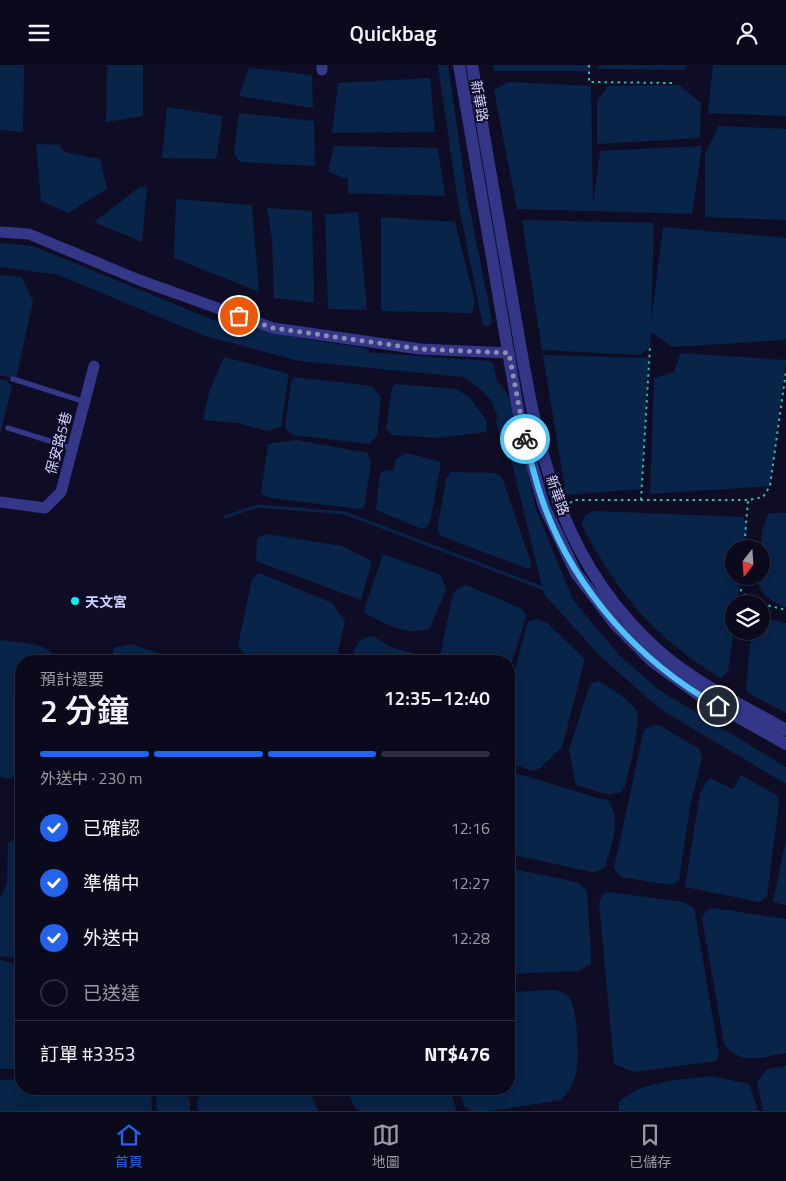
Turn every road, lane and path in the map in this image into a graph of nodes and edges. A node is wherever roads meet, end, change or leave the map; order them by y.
1 (459, 65) edge
2 (472, 65) edge
3 (589, 65) edge
4 (673, 83) dead end
5 (0, 232) edge
6 (650, 347) dead end
7 (509, 353) junction
8 (94, 366) dead end
9 (786, 371) edge
10 (13, 379) dead end
11 (85, 402) junction
12 (8, 428) dead end
13 (72, 448) junction
14 (641, 500) junction
15 (748, 500) junction
16 (0, 502) edge
17 (560, 509) junction
18 (745, 540) edge
19 (770, 606) edge
20 (786, 610) edge
21 (786, 730) edge
22 (786, 744) edge

1 - 7 street, 新華路
2 - 17 street, 新華路
3 - 4 path
5 - 7 street
6 - 14 path
7 - 22 street, 新華路
8 - 11 street, 保安路5巷
9 - 15 path
10 - 11 lane
11 - 13 street, 保安路5巷
12 - 13 lane
13 - 16 street, 保安路5巷
14 - 15 path
14 - 17 path
15 - 18 path
17 - 21 street, 新華路
19 - 20 path

